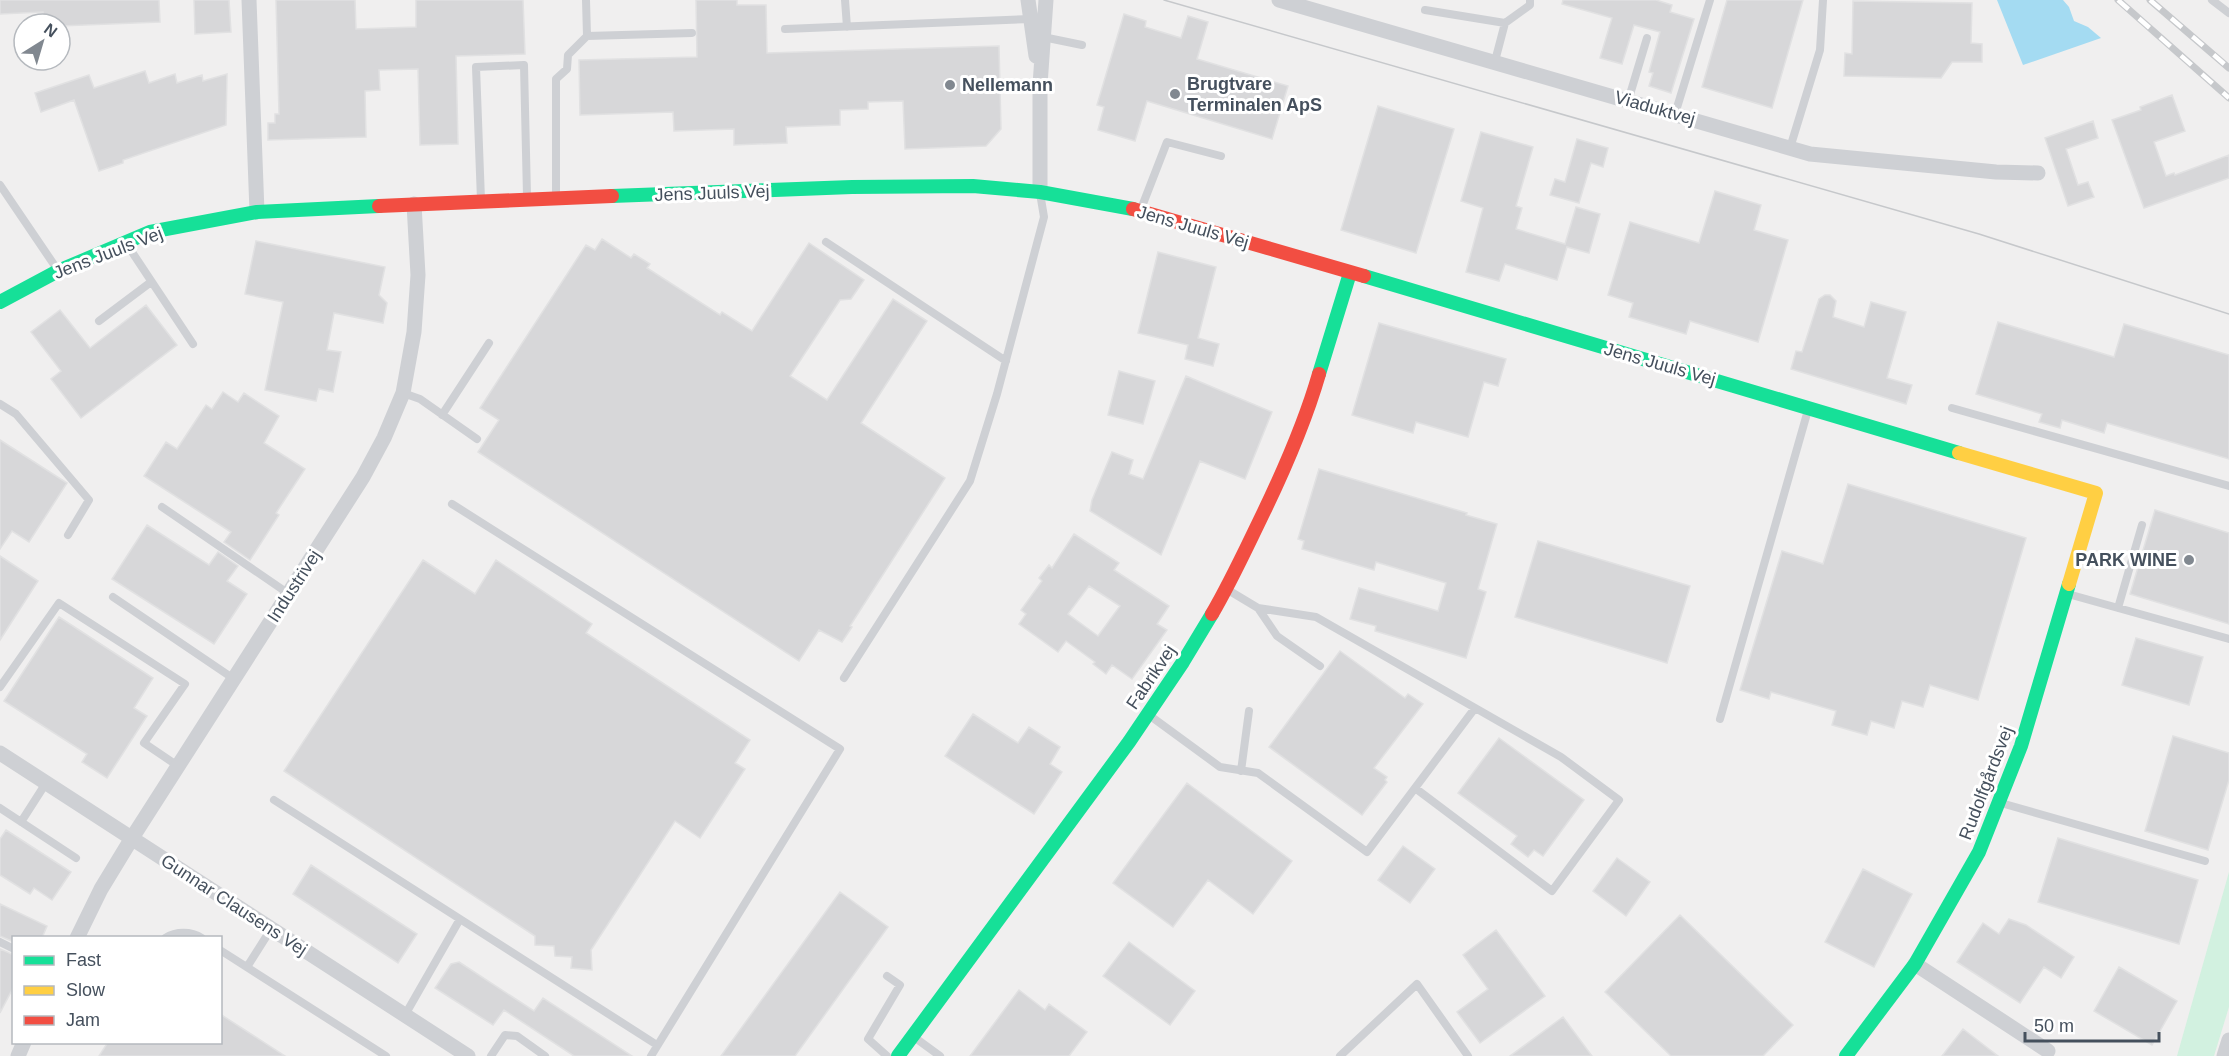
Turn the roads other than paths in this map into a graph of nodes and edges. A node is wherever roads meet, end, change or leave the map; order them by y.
1 (249, 0) edge
2 (586, 0) edge
3 (845, 0) edge
4 (1028, 0) edge
5 (1046, 0) edge
6 (1279, 0) edge
7 (1530, 0) edge
8 (1710, 0) edge
9 (1823, 0) edge
10 (2212, 0) edge
11 (1425, 10) dead end
12 (2229, 13) edge
13 (1038, 19) junction
14 (1505, 23) junction
15 (847, 27) junction
16 (785, 29) dead end
17 (692, 33) dead end
18 (587, 36) junction
19 (1038, 36) junction
20 (1647, 38) dead end
21 (1082, 45) dead end
22 (1495, 61) junction
23 (1628, 100) junction
24 (1675, 114) junction
25 (1790, 148) junction
26 (1221, 156) dead end
27 (2038, 173) dead end
28 (0, 185) edge
29 (1040, 192) junction
30 (556, 198) junction
31 (527, 199) junction
32 (481, 201) junction
33 (414, 204) junction
34 (1140, 210) junction
35 (257, 212) junction
36 (126, 242) junction
37 (826, 242) dead end
38 (58, 271) junction
39 (1350, 273) junction
40 (151, 282) junction
41 (0, 302) edge
42 (99, 321) dead end
43 (489, 343) dead end
44 (193, 344) dead end
45 (1006, 360) junction
46 (403, 393) junction
47 (0, 404) edge
48 (1808, 408) junction
49 (1952, 408) dead end
50 (442, 414) junction
51 (477, 439) dead end
52 (2229, 486) edge
53 (2096, 493) joint
54 (452, 504) dead end
55 (162, 507) dead end
56 (2142, 525) dead end
57 (68, 535) dead end
58 (1227, 589) junction
59 (289, 594) junction
60 (2066, 594) junction
61 (113, 597) dead end
62 (1258, 608) junction
63 (2118, 608) junction
64 (2229, 639) edge
65 (1320, 666) dead end
66 (844, 678) dead end
67 (234, 679) junction
68 (0, 687) edge
69 (1475, 708) junction
70 (1249, 711) dead end
71 (1148, 714) junction
72 (1720, 719) dead end
73 (0, 753) edge
74 (178, 766) junction
75 (1241, 771) junction
76 (46, 783) junction
77 (1415, 788) junction
78 (274, 800) dead end
79 (1999, 802) junction
80 (0, 808) edge
81 (21, 822) junction
82 (132, 838) junction
83 (76, 858) dead end
84 (2205, 861) dead end
85 (460, 919) junction
86 (271, 929) junction
87 (78, 936) edge
88 (168, 936) edge
89 (196, 936) edge
90 (222, 951) edge
91 (1915, 964) junction
92 (247, 967) junction
93 (887, 976) dead end
94 (405, 1016) junction
95 (913, 1036) junction
96 (2229, 1040) edge
97 (657, 1045) junction
98 (2048, 1051) dead end
99 (386, 1056) edge
100 (468, 1056) edge
101 (491, 1056) edge
102 (545, 1056) edge
103 (651, 1056) edge
104 (887, 1056) edge
105 (898, 1056) edge
106 (940, 1056) edge
107 (1340, 1056) edge
108 (1468, 1056) edge
109 (1846, 1056) edge
110 (2224, 1056) edge

1 - 35 street
2 - 18 lane
3 - 15 lane
4 - 13 street
5 - 13 street
6 - 22 street, Viaduktvej
7 - 14 lane
8 - 24 lane
9 - 25 lane
10 - 12 lane
11 - 14 lane
13 - 15 lane
13 - 19 street
14 - 22 lane
15 - 16 lane
17 - 18 lane
18 - 30 lane
19 - 21 lane
19 - 29 street
20 - 23 lane
22 - 23 street, Viaduktvej
23 - 24 street, Viaduktvej
24 - 25 street, Viaduktvej
25 - 27 street, Viaduktvej
26 - 34 lane
28 - 38 lane
29 - 30 street, Jens Juuls Vej
29 - 34 street, Jens Juuls Vej
29 - 45 lane
30 - 31 street, Jens Juuls Vej
31 - 32 street, Jens Juuls Vej
31 - 32 lane
32 - 33 street, Jens Juuls Vej
33 - 35 street, Jens Juuls Vej
33 - 46 street, Industrivej
34 - 39 street, Jens Juuls Vej
35 - 36 street, Jens Juuls Vej
36 - 38 street, Jens Juuls Vej
36 - 40 lane
37 - 45 lane
38 - 41 street, Jens Juuls Vej
39 - 48 street, Jens Juuls Vej
39 - 58 street, Fabrikvej
40 - 42 lane
40 - 44 lane
43 - 50 lane
45 - 66 lane
46 - 50 lane
46 - 59 street, Industrivej
47 - 57 lane
48 - 53 street, Jens Juuls Vej
48 - 72 lane
49 - 52 lane
50 - 51 lane
53 - 60 street, Rudolfgårdsvej
54 - 97 lane
55 - 59 lane
56 - 63 lane
58 - 62 lane
58 - 71 street, Fabrikvej
59 - 67 street, Industrivej
60 - 63 lane
60 - 79 street, Rudolfgårdsvej
61 - 67 lane
62 - 65 lane
62 - 69 lane
63 - 64 lane
67 - 74 street, Industrivej
68 - 74 lane
69 - 77 lane
69 - 77 lane
70 - 75 lane
71 - 75 lane
71 - 95 street, Fabrikvej
73 - 76 street, Gunnar Clausens Vej
74 - 82 street, Industrivej
75 - 77 lane
76 - 81 lane
76 - 82 street, Gunnar Clausens Vej
78 - 85 lane
79 - 84 lane
79 - 91 street, Rudolfgårdsvej
80 - 81 lane
81 - 83 lane
82 - 86 street, Gunnar Clausens Vej
82 - 87 street, Industrivej
85 - 94 lane
85 - 97 lane
86 - 92 lane
86 - 94 street, Gunnar Clausens Vej
88 - 89 lane
90 - 92 lane
91 - 98 street
91 - 109 street, Rudolfgårdsvej
92 - 99 lane
93 - 104 lane
94 - 100 street, Gunnar Clausens Vej
95 - 105 street, Fabrikvej
95 - 106 lane
96 - 110 street
97 - 103 lane
101 - 102 lane
107 - 108 lane

